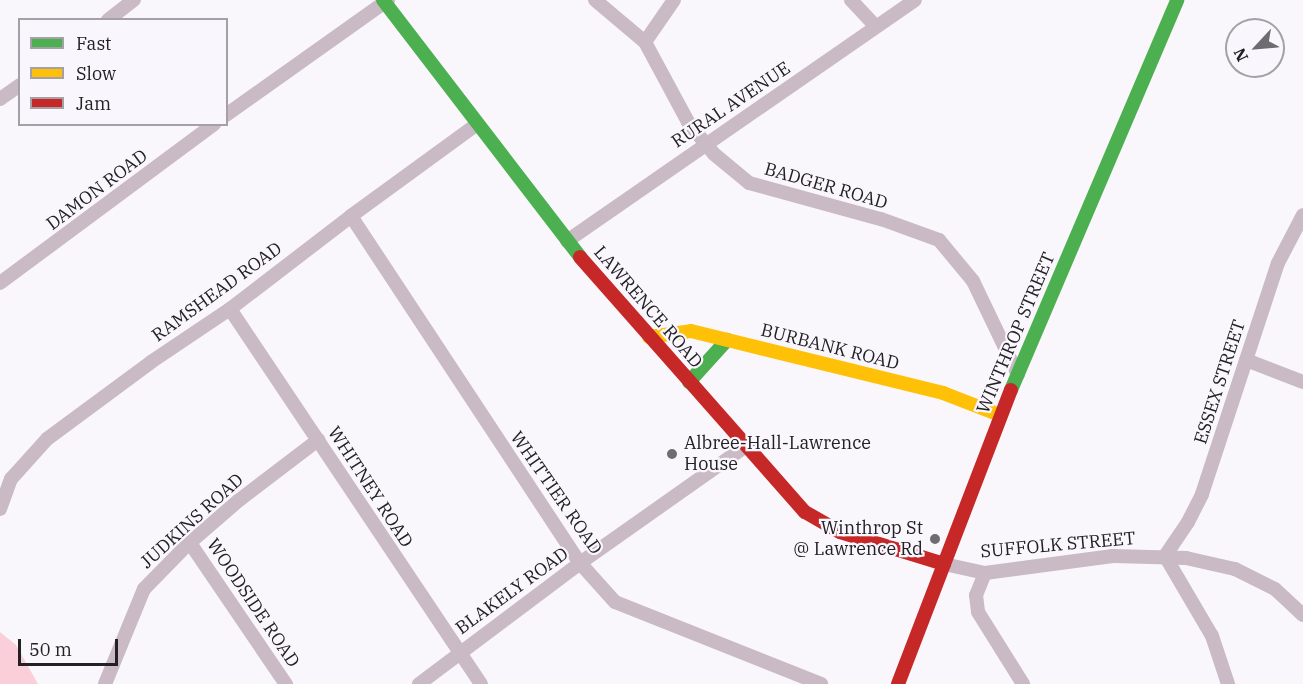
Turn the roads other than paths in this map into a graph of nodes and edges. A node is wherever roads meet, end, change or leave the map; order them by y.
1 (134, 0) edge
2 (595, 0) edge
3 (674, 0) edge
4 (851, 0) edge
5 (915, 0) edge
6 (1177, 0) edge
7 (385, 1) edge
8 (111, 18) edge
9 (875, 26) junction
10 (645, 42) junction
11 (18, 86) edge
12 (0, 99) edge
13 (228, 114) edge
14 (477, 124) junction
15 (211, 126) edge
16 (705, 143) junction
17 (1303, 214) edge
18 (351, 216) junction
19 (567, 241) junction
20 (0, 283) edge
21 (230, 309) junction
22 (649, 337) junction
23 (727, 340) junction
24 (1246, 360) junction
25 (1018, 375) junction
26 (688, 382) junction
27 (1303, 382) edge
28 (1000, 415) junction
29 (318, 440) junction
30 (746, 446) junction
31 (0, 469) edge
32 (11, 479) junction
33 (0, 509) edge
34 (190, 543) junction
35 (1164, 556) junction
36 (580, 563) junction
37 (944, 564) junction
38 (985, 573) junction
39 (1303, 615) edge
40 (460, 652) junction
41 (105, 684) edge
42 (286, 684) edge
43 (419, 684) edge
44 (481, 684) edge
45 (821, 684) edge
46 (898, 684) edge
47 (1023, 684) edge
48 (1228, 684) edge

1 - 8 street
2 - 10 street, BADGER ROAD
3 - 10 street
4 - 9 street
5 - 9 street, RURAL AVENUE
6 - 25 street, WINTHROP STREET
7 - 13 street
7 - 14 street, LAWRENCE ROAD
9 - 16 street, RURAL AVENUE
10 - 16 street, BADGER ROAD
11 - 12 street
14 - 18 street, RAMSHEAD ROAD
14 - 19 street, LAWRENCE ROAD
15 - 20 street, DAMON ROAD
16 - 19 street, RURAL AVENUE
16 - 25 street, BADGER ROAD
17 - 24 street, ESSEX STREET
18 - 21 street, RAMSHEAD ROAD
18 - 36 street, WHITTIER ROAD
19 - 22 street, LAWRENCE ROAD
21 - 29 street, WHITNEY ROAD
21 - 32 street, RAMSHEAD ROAD
22 - 23 street, BURBANK ROAD
22 - 26 street, LAWRENCE ROAD
23 - 26 street
23 - 28 street, BURBANK ROAD
24 - 27 street
24 - 35 street, ESSEX STREET
25 - 28 street, WINTHROP STREET
26 - 30 street, LAWRENCE ROAD
28 - 37 street, WINTHROP STREET
29 - 34 street, JUDKINS ROAD
29 - 40 street, WHITNEY ROAD
30 - 36 street, BLAKELY ROAD
30 - 37 street, LAWRENCE ROAD
31 - 32 street
32 - 33 street, RAMSHEAD ROAD
34 - 41 street, JUDKINS ROAD
34 - 42 street, WOODSIDE ROAD
35 - 38 street, SUFFOLK STREET
35 - 39 street, SUFFOLK STREET
35 - 48 street
36 - 40 street, BLAKELY ROAD
36 - 45 street, WHITTIER ROAD
37 - 38 street, SUFFOLK STREET
37 - 46 street, WINTHROP STREET
38 - 47 street
40 - 43 street, BLAKELY ROAD
40 - 44 street, WHITNEY ROAD

